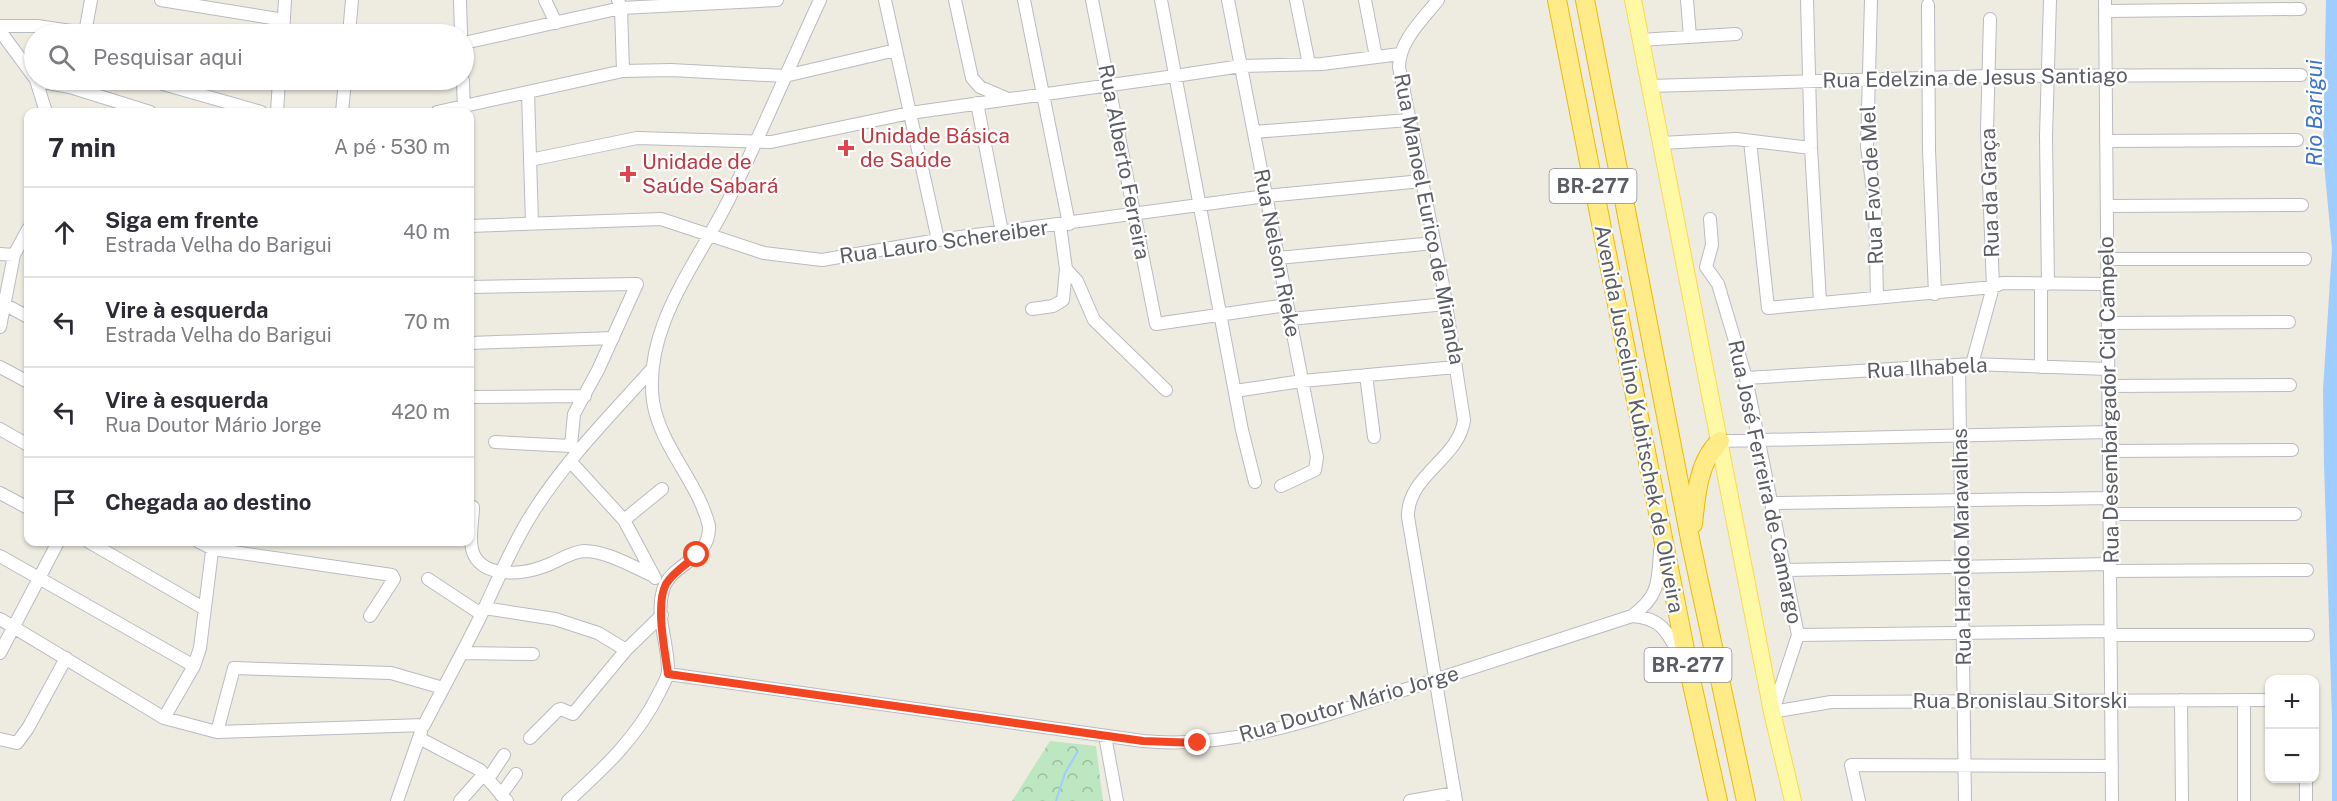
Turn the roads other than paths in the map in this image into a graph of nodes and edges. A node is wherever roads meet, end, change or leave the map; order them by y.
1 (91, 0) edge
2 (161, 0) edge
3 (285, 0) edge
4 (352, 0) edge
5 (460, 0) edge
6 (545, 0) edge
7 (777, 0) edge
8 (820, 0) edge
9 (885, 0) edge
10 (955, 0) edge
11 (1024, 0) edge
12 (1092, 0) edge
13 (1161, 0) edge
14 (1228, 0) edge
15 (1296, 0) edge
16 (1365, 0) edge
17 (1438, 0) edge
18 (1557, 0) edge
19 (1585, 0) edge
20 (1633, 0) edge
21 (1687, 0) edge
22 (1807, 0) edge
23 (1871, 0) edge
24 (2050, 0) edge
25 (716, 1) edge
26 (620, 4) edge
27 (1929, 5) dead end
28 (2105, 5) edge
29 (2300, 9) dead end
30 (1990, 19) dead end
31 (284, 20) junction
32 (556, 22) junction
33 (89, 24) edge
34 (284, 24) edge
35 (350, 24) edge
36 (461, 24) edge
37 (24, 27) edge
38 (0, 28) edge
39 (1736, 34) dead end
40 (1690, 37) junction
41 (1640, 40) junction
42 (474, 41) edge
43 (896, 50) junction
44 (1400, 54) junction
45 (20, 56) junction
46 (24, 56) edge
47 (1376, 57) junction
48 (24, 62) edge
49 (1309, 64) junction
50 (1241, 66) junction
51 (622, 71) junction
52 (2301, 75) dead end
53 (785, 76) junction
54 (1175, 76) junction
55 (1989, 76) junction
56 (2048, 76) junction
57 (2106, 76) junction
58 (1929, 78) junction
59 (1869, 79) junction
60 (1809, 80) junction
61 (1109, 85) junction
62 (1649, 86) junction
63 (39, 90) edge
64 (80, 90) edge
65 (184, 90) edge
66 (278, 90) edge
67 (344, 90) edge
68 (463, 90) edge
69 (528, 92) junction
70 (1043, 94) junction
71 (1008, 99) junction
72 (977, 103) junction
73 (45, 108) edge
74 (137, 108) edge
75 (247, 108) edge
76 (277, 108) edge
77 (342, 108) edge
78 (464, 108) edge
79 (471, 108) edge
80 (910, 113) junction
81 (1409, 120) junction
82 (1254, 132) junction
83 (2297, 140) dead end
84 (1750, 141) junction
85 (2106, 141) junction
86 (755, 142) junction
87 (1660, 143) junction
88 (1811, 148) junction
89 (530, 160) junction
90 (1422, 181) junction
91 (1266, 196) junction
92 (2302, 205) dead end
93 (1200, 206) junction
94 (2107, 206) junction
95 (1135, 215) junction
96 (1710, 219) dead end
97 (532, 223) junction
98 (1064, 224) junction
99 (474, 226) edge
100 (1002, 232) junction
101 (707, 234) junction
102 (24, 236) edge
103 (938, 240) junction
104 (1434, 243) junction
105 (0, 254) edge
106 (14, 255) junction
107 (1278, 258) junction
108 (2107, 259) junction
109 (2305, 259) dead end
110 (1066, 269) junction
111 (2045, 284) junction
112 (2108, 284) junction
113 (474, 287) edge
114 (1993, 287) junction
115 (1935, 294) junction
116 (1877, 298) junction
117 (1820, 301) junction
118 (4, 304) junction
119 (1446, 304) junction
120 (1287, 305) junction
121 (1032, 309) dead end
122 (24, 315) edge
123 (1220, 315) junction
124 (1290, 319) junction
125 (2108, 322) junction
126 (2289, 322) dead end
127 (0, 327) edge
128 (613, 338) junction
129 (474, 343) edge
130 (1966, 365) junction
131 (0, 367) edge
132 (1456, 367) junction
133 (2041, 367) junction
134 (652, 369) junction
135 (2108, 369) junction
136 (1365, 375) junction
137 (1746, 378) junction
138 (24, 380) edge
139 (1302, 381) junction
140 (2290, 385) dead end
141 (2108, 386) junction
142 (1166, 390) dead end
143 (1235, 392) junction
144 (474, 396) edge
145 (585, 396) junction
146 (0, 429) edge
147 (2109, 432) junction
148 (1960, 435) junction
149 (1374, 437) dead end
150 (1759, 438) junction
151 (1720, 441) junction
152 (495, 442) dead end
153 (24, 443) edge
154 (2292, 450) dead end
155 (2109, 451) junction
156 (573, 453) junction
157 (1255, 482) dead end
158 (1281, 486) dead end
159 (662, 489) dead end
160 (0, 493) edge
161 (2109, 498) junction
162 (1961, 500) junction
163 (1772, 503) junction
164 (24, 506) edge
165 (2110, 514) junction
166 (2295, 514) dead end
167 (624, 520) junction
168 (1661, 529) junction
169 (1691, 544) junction
170 (56, 546) edge
171 (96, 546) edge
172 (213, 546) edge
173 (219, 546) edge
174 (472, 546) edge
175 (0, 556) edge
176 (1962, 567) junction
177 (2110, 567) junction
178 (1786, 570) junction
179 (2307, 570) dead end
180 (500, 572) junction
181 (654, 576) junction
182 (41, 578) junction
183 (428, 579) dead end
184 (663, 590) junction
185 (205, 609) junction
186 (483, 611) junction
187 (662, 615) junction
188 (370, 616) dead end
189 (1632, 616) junction
190 (0, 619) edge
191 (15, 627) junction
192 (1963, 633) junction
193 (2110, 633) junction
194 (1798, 635) junction
195 (2308, 635) dead end
196 (626, 650) junction
197 (0, 653) edge
198 (462, 653) junction
199 (533, 654) dead end
200 (66, 658) junction
201 (194, 666) junction
202 (668, 674) junction
203 (1690, 675) junction
204 (1436, 679) junction
205 (443, 688) junction
206 (2111, 700) junction
207 (2181, 700) junction
208 (2244, 700) junction
209 (2265, 700) edge
210 (1964, 701) junction
211 (1772, 712) junction
212 (164, 717) junction
213 (424, 725) junction
214 (217, 732) junction
215 (1105, 736) junction
216 (419, 738) junction
217 (530, 738) dead end
218 (0, 739) edge
219 (504, 755) dead end
220 (1965, 765) junction
221 (2112, 766) junction
222 (516, 774) dead end
223 (486, 776) junction
224 (2306, 783) edge
225 (1456, 797) edge
226 (503, 799) edge
227 (397, 801) edge
228 (460, 801) edge
229 (568, 801) edge
230 (1117, 801) edge
231 (1410, 801) edge
232 (1718, 801) edge
233 (1746, 801) edge
234 (1793, 801) edge
235 (1859, 801) edge
236 (1965, 801) edge
237 (2112, 801) edge
238 (2182, 801) edge
239 (2244, 801) edge
240 (2306, 801) edge

1 - 33 street
2 - 31 street
3 - 31 street
4 - 35 street
5 - 36 street
6 - 32 street
7 - 25 street
8 - 53 street
9 - 43 street
10 - 71 street
11 - 70 street
12 - 61 street, Rua Alberto Ferreira
13 - 54 street
14 - 50 street, Rua Nelson Rieke
15 - 49 street
16 - 47 street
17 - 44 street, Rua Manoel Eurico de Miranda
18 - 168 highway, Avenida Juscelino Kubitschek de Oliveira / BR-277
19 - 169 highway, Avenida Juscelino Kubitschek de Oliveira / BR-277
20 - 41 main road
21 - 40 street
22 - 60 street
23 - 59 street, Rua Favo de Mel
24 - 56 street
25 - 26 street
26 - 32 street
26 - 51 street
27 - 58 street
28 - 29 street
28 - 57 street, Rua Desembargador Cid Campelo
30 - 55 street, Rua da Graça
31 - 34 street
32 - 42 street
37 - 38 street
38 - 45 street
39 - 40 street
40 - 41 street
41 - 62 main road
43 - 53 street
43 - 80 street
44 - 47 street
44 - 81 street, Rua Manoel Eurico de Miranda
45 - 46 street
45 - 48 street
47 - 49 street
49 - 50 street
50 - 54 street
50 - 82 street, Rua Nelson Rieke
51 - 53 street
51 - 69 street
52 - 57 street, Rua Edelzina de Jesus Santiago
53 - 86 street
54 - 61 street
54 - 93 street
55 - 56 street, Rua Edelzina de Jesus Santiago
55 - 58 street, Rua Edelzina de Jesus Santiago
55 - 114 street, Rua da Graça
56 - 57 street, Rua Edelzina de Jesus Santiago
56 - 111 street
57 - 85 street, Rua Desembargador Cid Campelo
58 - 59 street, Rua Edelzina de Jesus Santiago
58 - 115 street
59 - 60 street, Rua Edelzina de Jesus Santiago
59 - 116 street, Rua Favo de Mel
60 - 62 street, Rua Edelzina de Jesus Santiago
60 - 88 street
61 - 70 street
61 - 95 street, Rua Alberto Ferreira
62 - 87 main road
63 - 73 street
64 - 74 street
65 - 75 street
66 - 76 street
67 - 77 street
68 - 78 street
69 - 79 street
69 - 89 street
70 - 71 street
70 - 98 street
71 - 72 street
72 - 80 street
72 - 100 street
80 - 86 street
80 - 103 street
81 - 82 street
81 - 90 street, Rua Manoel Eurico de Miranda
82 - 91 street, Rua Nelson Rieke
83 - 85 street
84 - 87 street
84 - 88 street
84 - 117 street
85 - 94 street, Rua Desembargador Cid Campelo
86 - 89 street
86 - 101 street
87 - 151 main road
88 - 117 street
89 - 97 street
90 - 91 street, Rua Lauro Schereiber
90 - 104 street, Rua Manoel Eurico de Miranda
91 - 93 street, Rua Lauro Schereiber
91 - 107 street, Rua Nelson Rieke
92 - 94 street
93 - 95 street, Rua Lauro Schereiber
93 - 123 street
94 - 108 street, Rua Desembargador Cid Campelo
95 - 98 street, Rua Lauro Schereiber
95 - 123 street, Rua Alberto Ferreira
96 - 137 street, Rua José Ferreira de Camargo
97 - 99 street, Rua Lauro Schereiber
97 - 101 street, Rua Lauro Schereiber
98 - 100 street, Rua Lauro Schereiber
98 - 110 street
100 - 103 street, Rua Lauro Schereiber
101 - 103 street, Rua Lauro Schereiber
101 - 134 street
102 - 106 street
104 - 107 street
104 - 119 street, Rua Manoel Eurico de Miranda
105 - 106 street
106 - 118 street
107 - 120 street, Rua Nelson Rieke
108 - 109 street
108 - 112 street, Rua Desembargador Cid Campelo
110 - 121 street
110 - 142 street
111 - 112 street
111 - 114 street
111 - 133 street
112 - 125 street, Rua Desembargador Cid Campelo
113 - 128 street
114 - 115 street
114 - 130 street, Rua da Graça
115 - 116 street
116 - 117 street
118 - 122 street
118 - 127 street
119 - 124 street
119 - 132 street, Rua Manoel Eurico de Miranda
120 - 123 street
120 - 124 street, Rua Nelson Rieke
123 - 143 street
124 - 139 street, Rua Nelson Rieke
125 - 126 street
125 - 135 street, Rua Desembargador Cid Campelo
128 - 129 street
128 - 145 street
130 - 133 street, Rua Ilhabela
130 - 137 street, Rua Ilhabela
130 - 148 street, Rua Haroldo Maravalhas
131 - 138 street
132 - 136 street
132 - 204 street, Rua Manoel Eurico de Miranda
133 - 135 street, Rua Ilhabela
134 - 156 street
134 - 184 street
135 - 141 street, Rua Desembargador Cid Campelo
136 - 139 street
136 - 149 street
137 - 150 street, Rua José Ferreira de Camargo
139 - 143 street
139 - 158 street, Rua Nelson Rieke
140 - 141 street
141 - 147 street, Rua Desembargador Cid Campelo
143 - 157 street
144 - 145 street
145 - 156 street
146 - 153 street
147 - 148 street
147 - 155 street, Rua Desembargador Cid Campelo
148 - 150 street
148 - 162 street, Rua Haroldo Maravalhas
150 - 151 street
150 - 163 street, Rua José Ferreira de Camargo
151 - 169 highway
151 - 211 main road
152 - 156 street
154 - 155 street
155 - 161 street, Rua Desembargador Cid Campelo
156 - 167 street
156 - 180 street
159 - 167 street
160 - 164 street
161 - 162 street
161 - 165 street, Rua Desembargador Cid Campelo
162 - 163 street
162 - 176 street, Rua Haroldo Maravalhas
163 - 178 street, Rua José Ferreira de Camargo
165 - 166 street
165 - 177 street, Rua Desembargador Cid Campelo
167 - 181 street
168 - 189 street, Rua Doutor Mário Jorge
168 - 203 highway, Avenida Juscelino Kubitschek de Oliveira / BR-277
169 - 233 highway, Avenida Juscelino Kubitschek de Oliveira / BR-277
170 - 182 street
171 - 185 street
172 - 185 street
173 - 188 street
174 - 180 street
175 - 182 street
176 - 177 street
176 - 178 street
176 - 192 street, Rua Haroldo Maravalhas
177 - 179 street
177 - 193 street, Rua Desembargador Cid Campelo
178 - 194 street, Rua José Ferreira de Camargo
180 - 181 street
180 - 186 street
181 - 184 street
182 - 191 street
182 - 201 street
183 - 186 street
184 - 187 street
185 - 201 street
186 - 196 street
186 - 198 street
187 - 196 street
187 - 202 street
189 - 203 street
189 - 204 street, Rua Doutor Mário Jorge
190 - 191 street
191 - 197 street
191 - 200 street
192 - 193 street
192 - 194 street
192 - 210 street, Rua Haroldo Maravalhas
193 - 195 street
193 - 206 street, Rua Desembargador Cid Campelo
194 - 211 street, Rua José Ferreira de Camargo
196 - 217 street
198 - 199 street
198 - 205 street
200 - 212 street
200 - 218 street
201 - 212 street
202 - 215 street, Rua Doutor Mário Jorge
202 - 229 street
203 - 232 highway, Avenida Juscelino Kubitschek de Oliveira / BR-277
204 - 215 street, Rua Doutor Mário Jorge
204 - 225 street
205 - 213 street
205 - 214 street
206 - 207 street, Rua Bronislau Sitorski
206 - 210 street, Rua Bronislau Sitorski
206 - 221 street, Rua Desembargador Cid Campelo
207 - 208 street, Rua Bronislau Sitorski
207 - 238 street
208 - 209 street, Rua Bronislau Sitorski
208 - 239 street
210 - 211 street, Rua Bronislau Sitorski
210 - 220 street, Rua Haroldo Maravalhas
211 - 234 main road
212 - 214 street
213 - 214 street
213 - 216 street
215 - 230 street
216 - 223 street
216 - 227 street
219 - 223 street
220 - 221 street
220 - 235 street
220 - 236 street, Rua Haroldo Maravalhas
221 - 237 street, Rua Desembargador Cid Campelo
222 - 226 street
223 - 226 street
223 - 228 street
224 - 240 street
225 - 231 street

